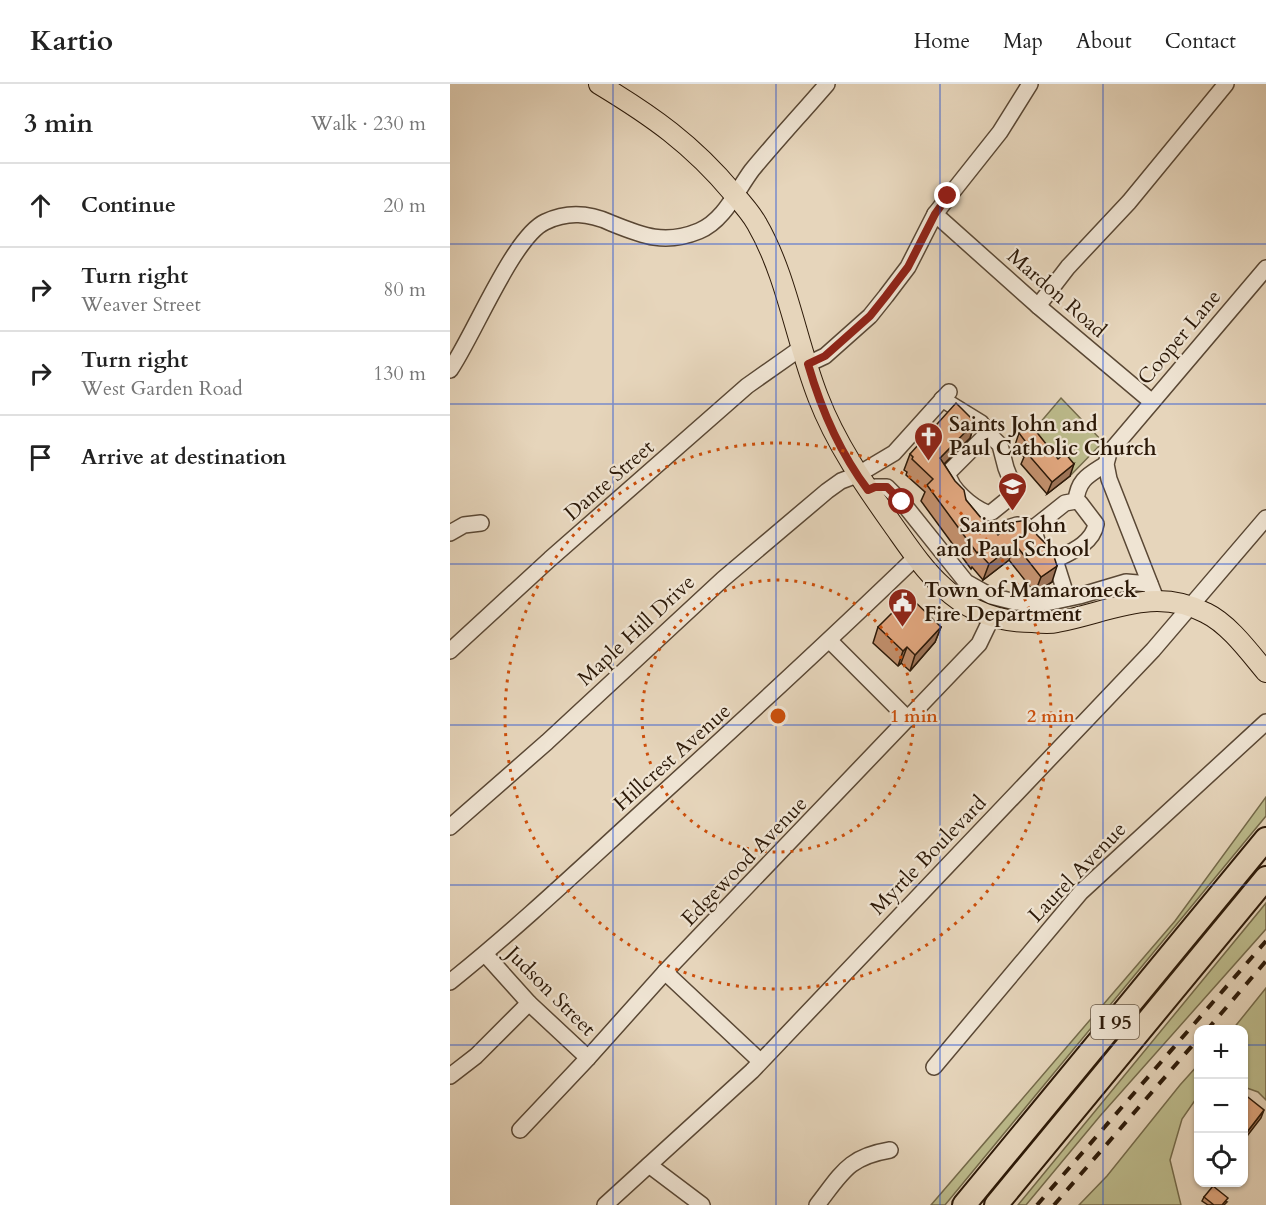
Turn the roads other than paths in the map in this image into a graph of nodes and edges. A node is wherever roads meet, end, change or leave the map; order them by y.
1 (599, 84) edge
2 (827, 84) edge
3 (1030, 84) edge
4 (1226, 84) edge
5 (735, 195) junction
6 (935, 214) junction
7 (1266, 268) edge
8 (1038, 306) junction
9 (805, 356) junction
10 (450, 370) edge
11 (1152, 402) junction
12 (988, 433) junction
13 (1106, 464) junction
14 (862, 483) junction
15 (968, 501) junction
16 (1076, 501) junction
17 (1266, 518) edge
18 (481, 523) dead end
19 (1034, 531) junction
20 (450, 533) edge
21 (916, 557) junction
22 (1055, 561) junction
23 (1153, 592) junction
24 (1067, 598) junction
25 (1191, 606) junction
26 (992, 618) junction
27 (830, 641) junction
28 (450, 651) edge
29 (1266, 672) edge
30 (908, 719) junction
31 (1266, 722) edge
32 (450, 827) edge
33 (1266, 839) edge
34 (1266, 878) edge
35 (485, 954) junction
36 (665, 972) junction
37 (450, 982) edge
38 (529, 1003) junction
39 (588, 1058) junction
40 (760, 1061) junction
41 (934, 1067) dead end
42 (450, 1076) edge
43 (520, 1130) dead end
44 (890, 1150) dead end
45 (649, 1165) junction
46 (604, 1205) edge
47 (702, 1205) edge
48 (817, 1205) edge
49 (964, 1205) edge
50 (996, 1205) edge

1 - 5 main road
2 - 5 street
3 - 6 street, Dante Street
4 - 8 street
5 - 9 main road
5 - 10 street
6 - 8 street, Mardon Road
6 - 9 street, Dante Street
7 - 11 street, Cooper Lane
8 - 11 street, Mardon Road
9 - 14 main road
9 - 28 street, Dante Street
11 - 13 street, Cooper Lane
12 - 14 street, Maple Hill Drive
12 - 15 street
12 - 15 street
13 - 16 street
13 - 23 street
14 - 21 main road
14 - 24 street
14 - 32 street, Maple Hill Drive
15 - 19 street
16 - 19 street
16 - 22 street
17 - 25 street, Myrtle Boulevard
18 - 20 street
19 - 22 street
21 - 26 main road
21 - 27 street, Hillcrest Avenue
22 - 24 street
23 - 24 street
23 - 25 main road
23 - 26 main road
25 - 29 main road
25 - 40 street, Myrtle Boulevard
26 - 30 street, Edgewood Avenue
27 - 30 street
27 - 35 street, Hillcrest Avenue
30 - 36 street, Edgewood Avenue
31 - 41 street, Laurel Avenue
33 - 49 highway, I 95
34 - 50 highway, I 95
35 - 37 street, Hillcrest Avenue
35 - 38 street, Judson Street
36 - 39 street, Edgewood Avenue
36 - 40 street
38 - 39 street, Judson Street
38 - 42 street
39 - 43 street, Edgewood Avenue
40 - 45 street, Myrtle Boulevard
44 - 48 street
45 - 46 street, Myrtle Boulevard
45 - 47 street

